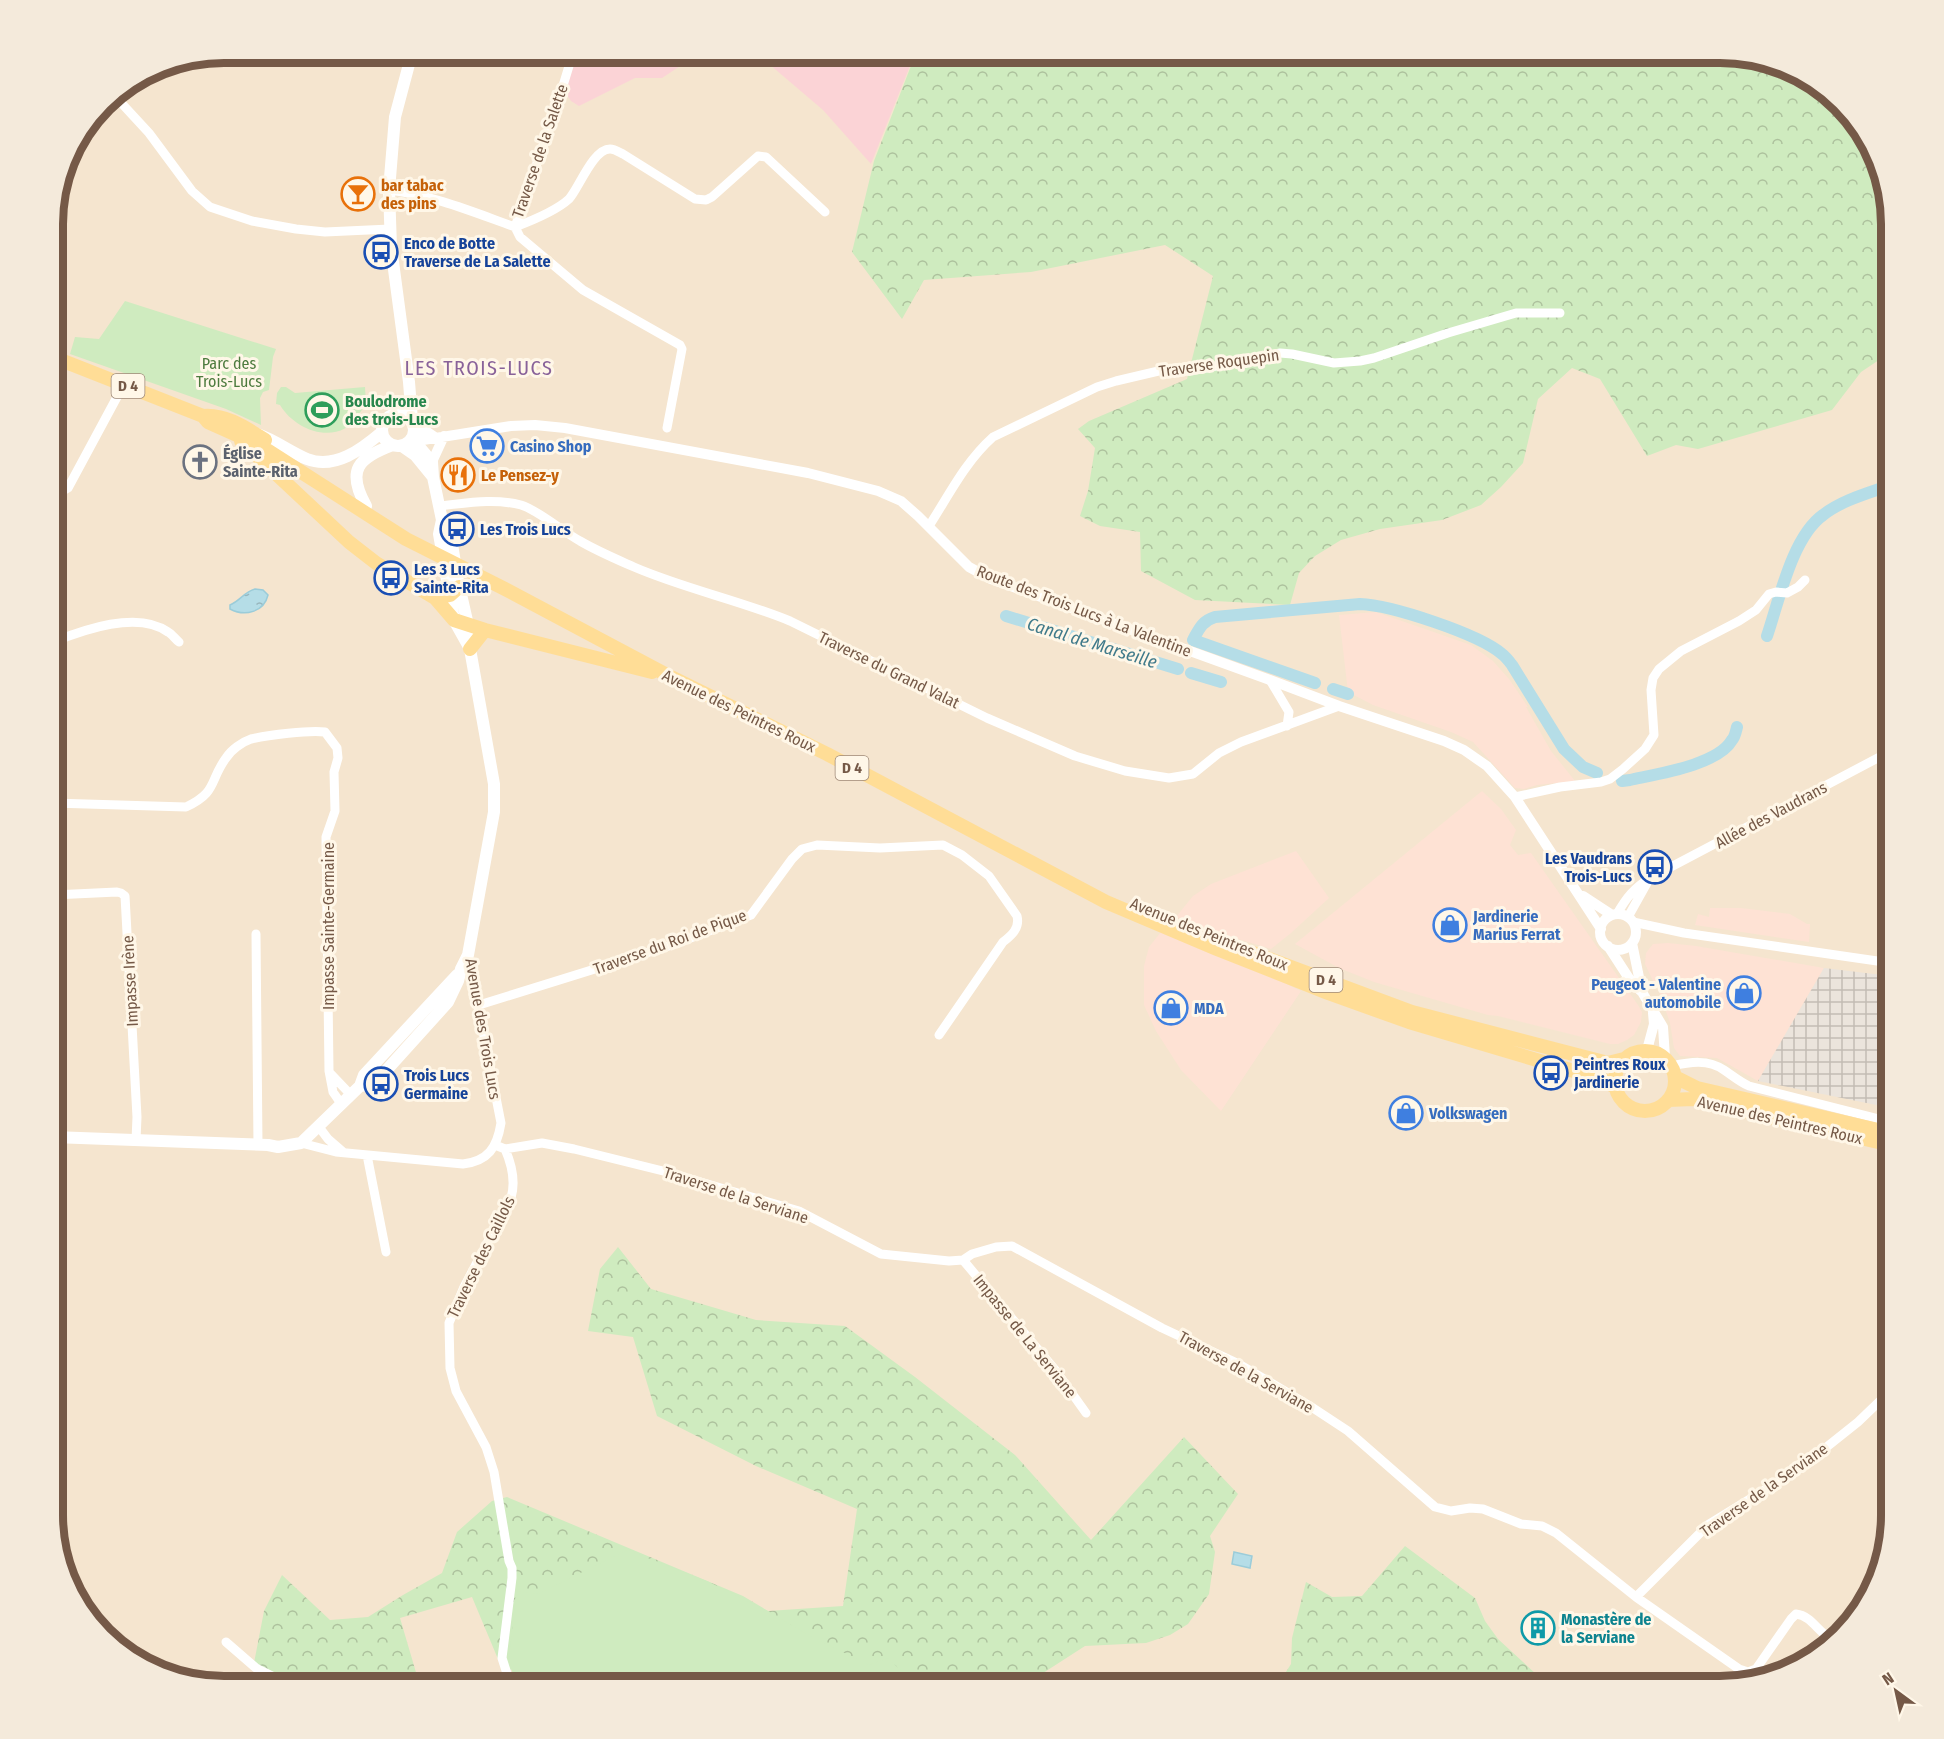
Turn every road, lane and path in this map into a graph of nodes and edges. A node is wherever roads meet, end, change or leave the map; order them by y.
1 (409, 63) edge
2 (417, 63) edge
3 (570, 63) edge
4 (120, 101) edge
5 (393, 154) junction
6 (389, 190) junction
7 (825, 212) dead end
8 (514, 227) junction
9 (390, 229) junction
10 (1560, 313) dead end
11 (63, 361) edge
12 (124, 384) junction
13 (410, 389) junction
14 (397, 413) junction
15 (667, 428) dead end
16 (235, 429) junction
17 (253, 432) junction
18 (382, 432) junction
19 (408, 435) junction
20 (440, 437) junction
21 (432, 462) junction
22 (433, 477) junction
23 (63, 491) edge
24 (366, 506) junction
25 (439, 506) junction
26 (442, 520) junction
27 (928, 526) junction
28 (1804, 580) dead end
29 (453, 585) junction
30 (505, 589) junction
31 (435, 598) junction
32 (454, 620) junction
33 (468, 625) junction
34 (485, 630) junction
35 (63, 638) edge
36 (179, 642) dead end
37 (470, 649) junction
38 (665, 674) junction
39 (1270, 680) junction
40 (1338, 706) junction
41 (1287, 726) junction
42 (1881, 756) edge
43 (1515, 797) junction
44 (63, 803) edge
45 (1037, 865) junction
46 (1576, 890) junction
47 (63, 895) edge
48 (1623, 917) junction
49 (1601, 929) junction
50 (256, 934) dead end
51 (1632, 943) junction
52 (1608, 946) junction
53 (468, 955) junction
54 (1881, 962) edge
55 (1642, 992) junction
56 (479, 1005) junction
57 (1653, 1010) junction
58 (939, 1035) dead end
59 (1647, 1050) junction
60 (1624, 1059) junction
61 (1671, 1067) junction
62 (329, 1071) junction
63 (1616, 1088) junction
64 (356, 1090) junction
65 (1668, 1100) junction
66 (342, 1105) junction
67 (1881, 1119) edge
68 (1881, 1131) edge
69 (310, 1135) junction
70 (63, 1137) edge
71 (136, 1140) junction
72 (1881, 1143) edge
73 (263, 1145) junction
74 (500, 1147) junction
75 (343, 1152) junction
76 (367, 1155) junction
77 (386, 1252) dead end
78 (963, 1260) junction
79 (1881, 1400) edge
80 (1086, 1413) dead end
81 (1636, 1597) junction
82 (1826, 1636) edge
83 (226, 1642) dead end
84 (272, 1676) edge
85 (508, 1676) edge

1 - 5 main road
2 - 5 main road
3 - 8 street, Traverse de la Salette
4 - 9 street
5 - 6 main road
6 - 8 street, Traverse de la Salette
6 - 9 main road
7 - 8 street
8 - 15 street
9 - 13 main road
10 - 27 street, Traverse Roquepin
11 - 12 main road, D 4
12 - 16 main road, D 4
12 - 23 street
13 - 14 main road
13 - 19 main road
14 - 18 main road
14 - 19 main road
16 - 17 main road, Avenue des Peintres Roux
16 - 30 main road, Avenue des Peintres Roux / D 4
16 - 31 main road
17 - 18 main road
17 - 24 main road, Avenue des Peintres Roux
18 - 19 main road
19 - 20 street, Route des Trois Lucs à La Valentine
19 - 21 main road
19 - 22 main road
19 - 24 main road
20 - 21 street
20 - 27 street, Route des Trois Lucs à La Valentine
21 - 22 main road
22 - 25 main road
24 - 30 main road, Avenue des Peintres Roux
25 - 26 main road
25 - 41 street, Traverse du Grand Valat
26 - 29 main road, Avenue des Trois Lucs
26 - 29 main road, Avenue des Trois Lucs
27 - 39 street, Route des Trois Lucs à La Valentine
28 - 43 street
29 - 31 main road
29 - 32 main road, Avenue des Trois Lucs
29 - 33 main road, Avenue des Trois Lucs
30 - 38 main road, Avenue des Peintres Roux / D 4
31 - 32 main road
32 - 33 main road
32 - 37 main road, Avenue des Trois Lucs
33 - 34 main road
33 - 37 main road, Avenue des Trois Lucs
34 - 37 main road
34 - 38 main road
35 - 36 street
37 - 53 main road, Avenue des Trois Lucs
38 - 45 main road, Avenue des Peintres Roux / D 4
39 - 40 street, Route des Trois Lucs à La Valentine
39 - 41 street
40 - 41 street, Traverse du Grand Valat
40 - 43 street, Route des Trois Lucs à La Valentine
42 - 48 street, Allée des Vaudrans
43 - 46 street, Route des Trois Lucs à La Valentine
44 - 62 street, Impasse Sainte-Germaine
45 - 60 main road, Avenue des Peintres Roux / D 4
45 - 63 main road, Avenue des Peintres Roux / D 4
46 - 48 street, Route des Trois Lucs à La Valentine
46 - 49 street, Route des Trois Lucs à La Valentine
47 - 71 street, Impasse Irène
48 - 49 street
48 - 51 street
48 - 54 street, Route des Trois Lucs à La Valentine
49 - 52 street
50 - 73 street
51 - 52 street
51 - 55 street
52 - 55 street
53 - 56 street, Avenue des Trois Lucs
53 - 64 main road
55 - 57 street
56 - 58 street, Traverse du Roi de Pique
56 - 74 street, Avenue des Trois Lucs
57 - 59 street
57 - 61 street
59 - 60 main road
59 - 61 main road
60 - 63 main road
61 - 65 main road
61 - 67 street, Avenue des Peintres Roux
61 - 68 main road, Avenue des Peintres Roux
62 - 64 street
62 - 66 street, Impasse Sainte-Germaine
63 - 65 main road
64 - 66 main road
65 - 72 main road, Avenue des Peintres Roux
66 - 69 main road
69 - 73 main road
69 - 75 street
69 - 75 street
70 - 71 main road
71 - 73 main road
74 - 76 street
74 - 78 street, Traverse de la Serviane
74 - 85 street, Traverse des Caillols
75 - 76 street
76 - 77 street
78 - 80 street, Impasse de La Serviane
78 - 81 street, Traverse de la Serviane
79 - 81 street, Traverse de la Serviane
81 - 82 street
83 - 84 street

